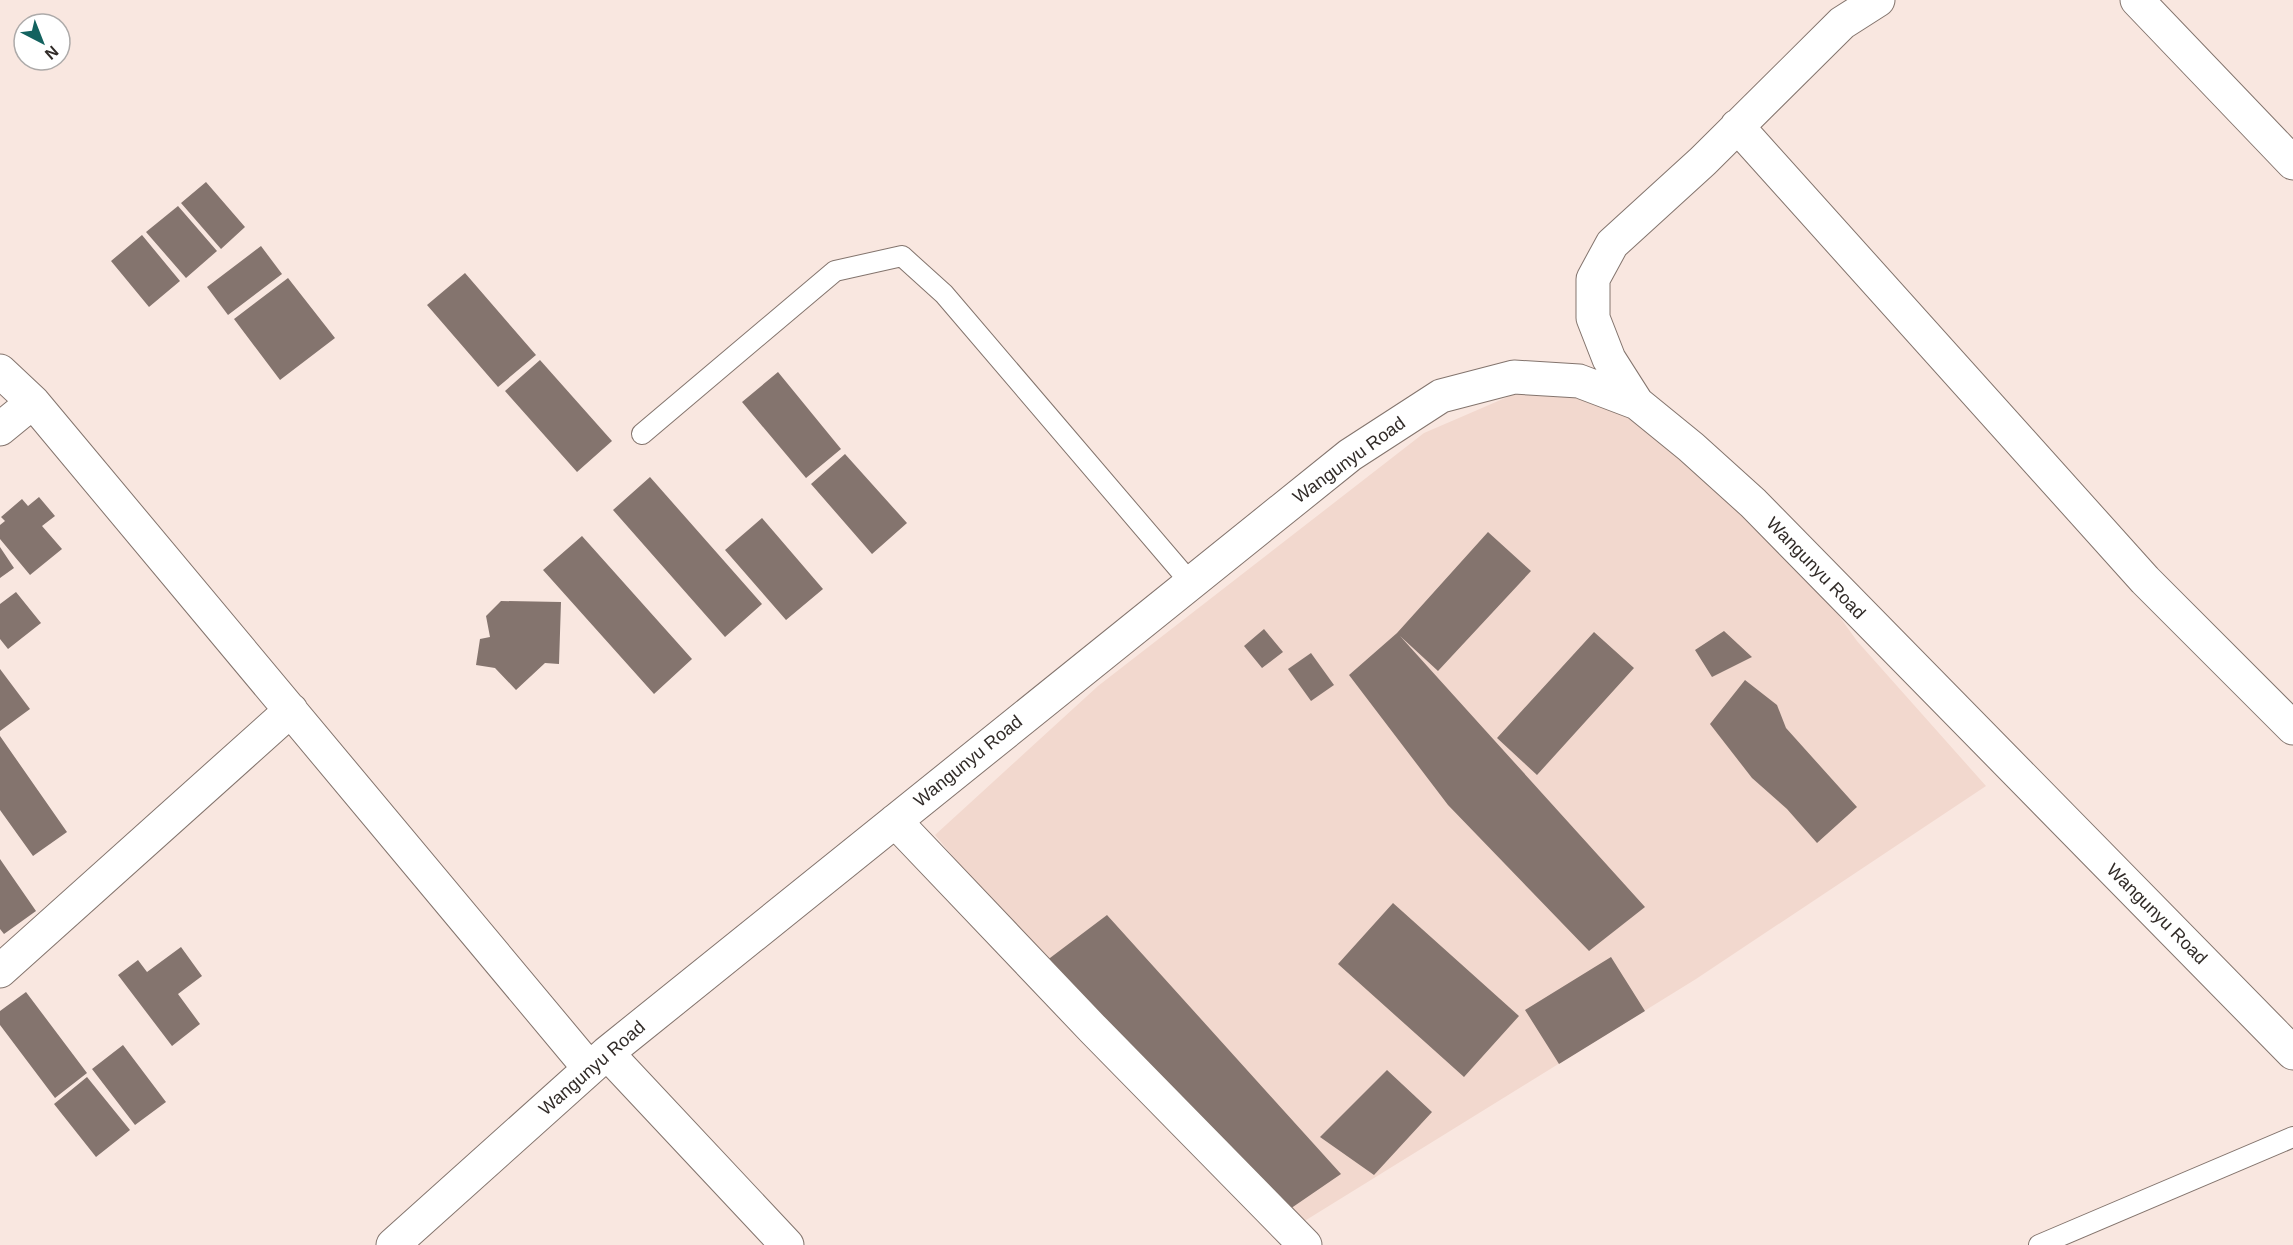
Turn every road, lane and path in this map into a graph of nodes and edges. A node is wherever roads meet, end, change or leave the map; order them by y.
1 (1878, 0) edge
2 (2137, 0) edge
3 (1737, 126) junction
4 (2293, 163) edge
5 (0, 371) edge
6 (33, 402) junction
7 (1637, 403) junction
8 (0, 429) edge
9 (642, 434) dead end
10 (1190, 582) junction
11 (291, 710) junction
12 (2293, 728) edge
13 (895, 821) junction
14 (0, 971) edge
15 (2293, 1053) edge
16 (598, 1060) junction
17 (2293, 1137) edge
18 (393, 1245) edge
19 (787, 1245) edge
20 (1305, 1245) edge
21 (2039, 1245) edge

1 - 3 street
2 - 4 street
3 - 7 street
3 - 12 street
5 - 6 street
6 - 8 street
6 - 11 street
7 - 10 street, Wangunyu Road
7 - 15 street, Wangunyu Road
9 - 10 lane
10 - 13 street, Wangunyu Road
11 - 14 street
11 - 16 street
13 - 16 street, Wangunyu Road
13 - 20 street
16 - 18 street, Wangunyu Road
16 - 19 street
17 - 21 lane

